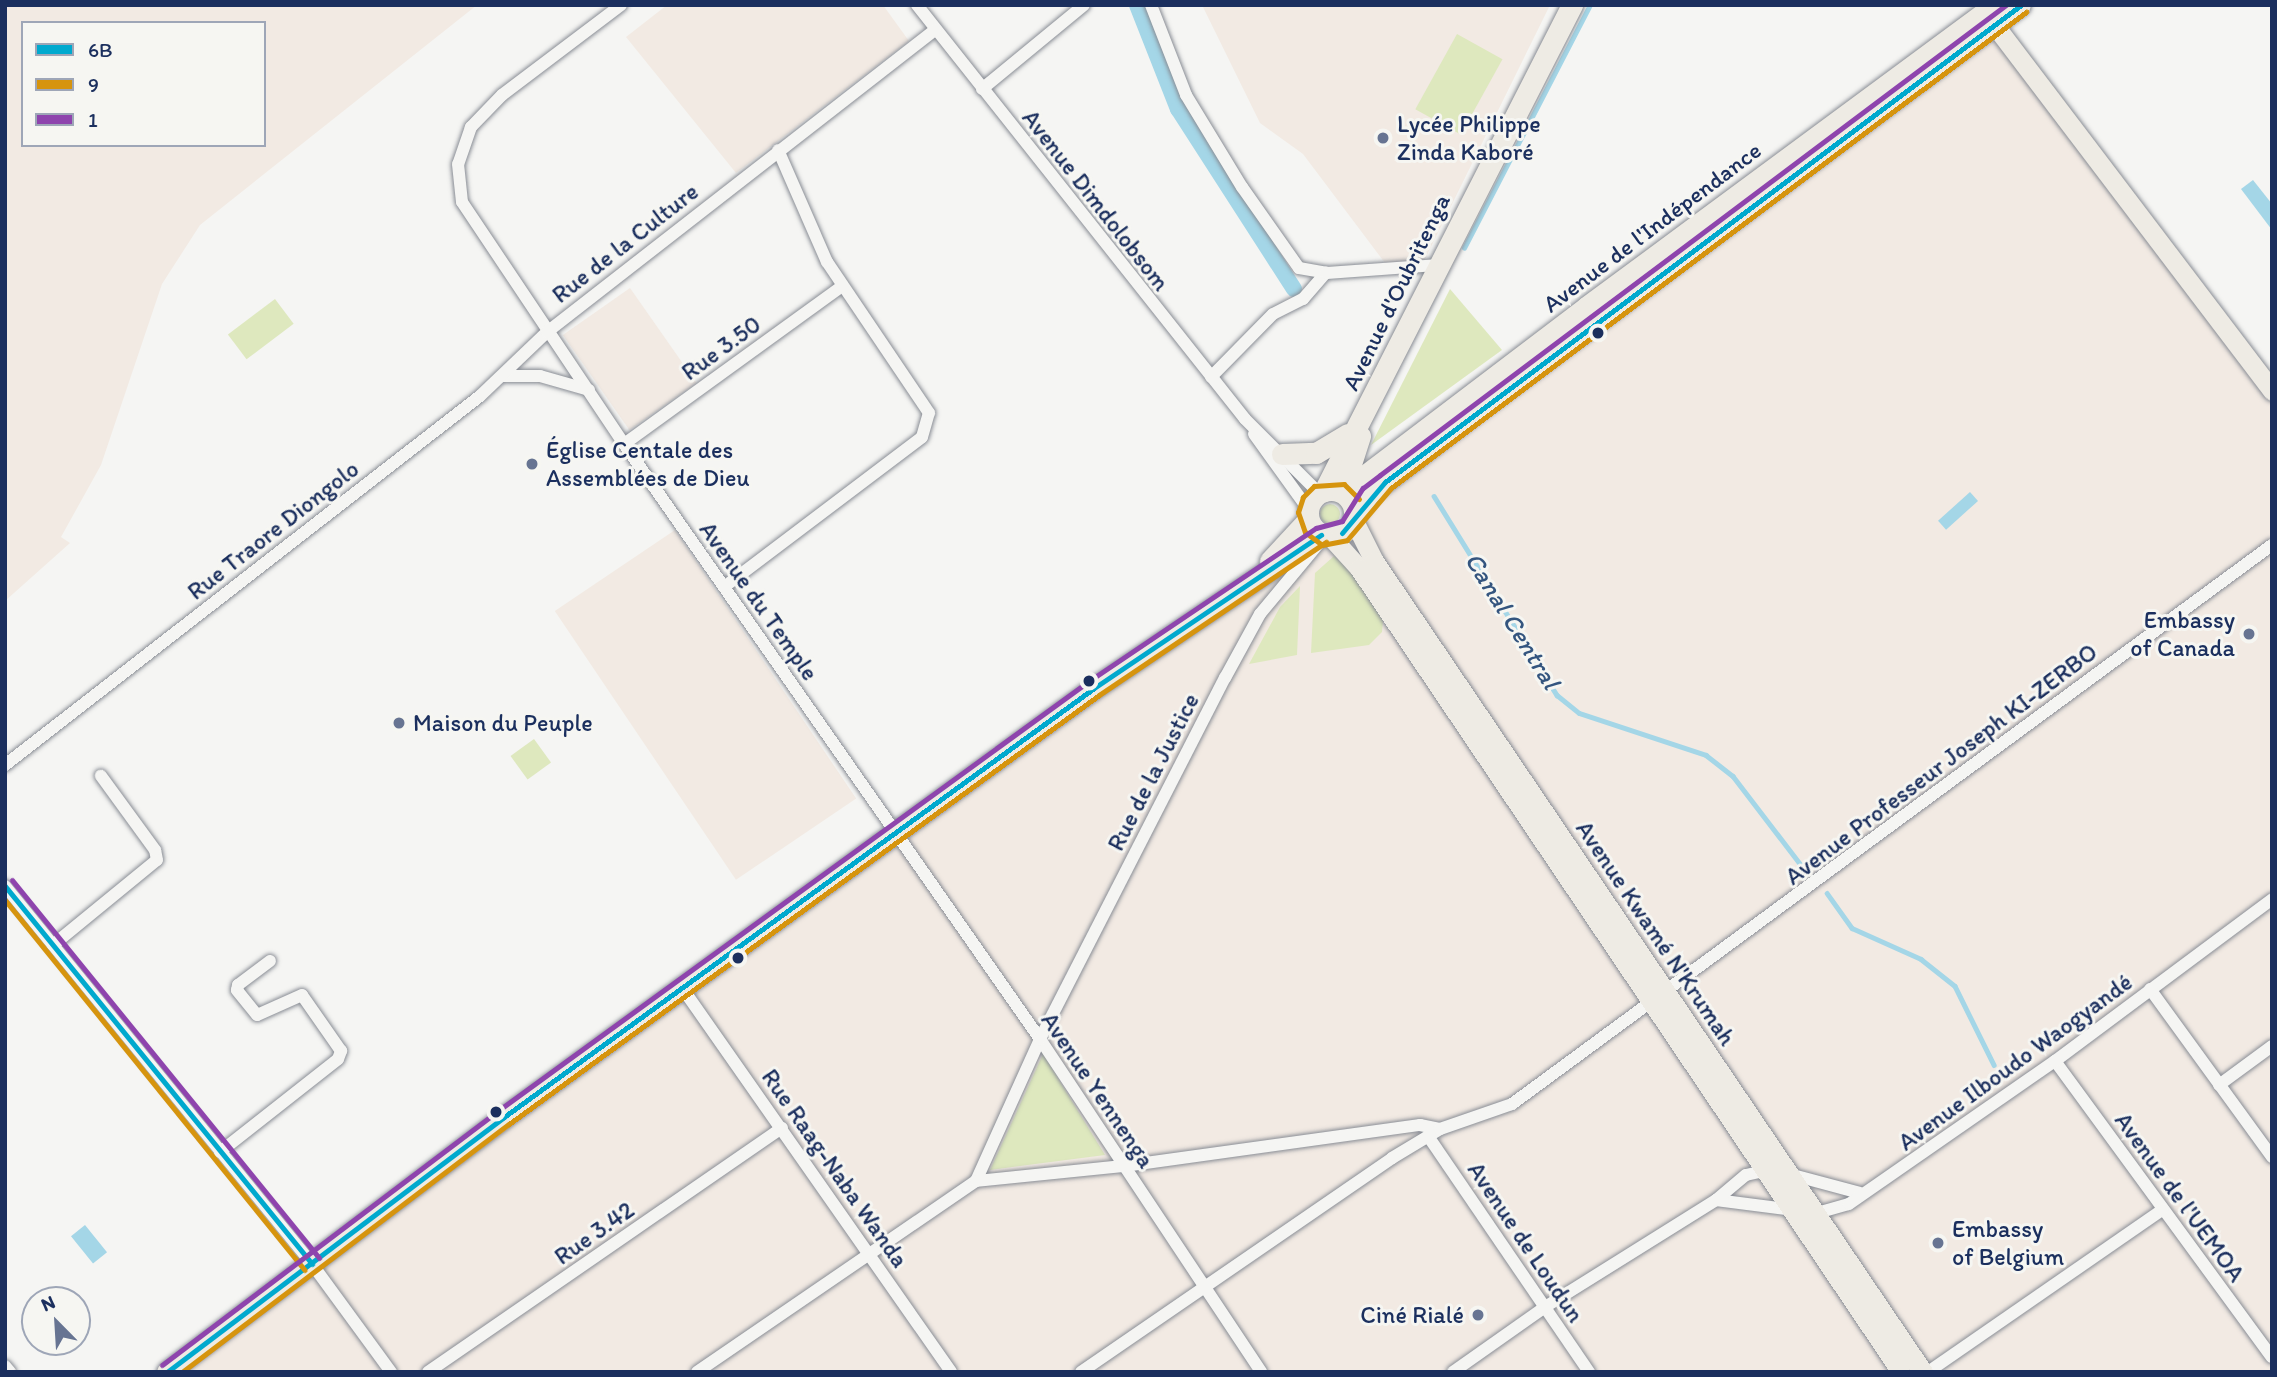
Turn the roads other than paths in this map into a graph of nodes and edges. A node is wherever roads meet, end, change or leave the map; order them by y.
1 (621, 5) edge
2 (918, 5) edge
3 (1084, 5) edge
4 (1151, 5) edge
5 (1572, 5) edge
6 (2021, 5) edge
7 (1988, 12) edge
8 (934, 30) junction
9 (982, 89) junction
10 (778, 150) junction
11 (1676, 250) junction
12 (1437, 265) junction
13 (1326, 273) junction
14 (842, 286) junction
15 (547, 332) junction
16 (502, 376) junction
17 (1211, 377) junction
18 (589, 390) junction
19 (2272, 391) edge
20 (1245, 419) junction
21 (1358, 424) junction
22 (624, 444) junction
23 (1282, 454) junction
24 (1325, 512) junction
25 (1354, 517) junction
26 (2272, 545) edge
27 (724, 587) junction
28 (5, 765) edge
29 (101, 776) dead end
30 (895, 835) junction
31 (1583, 885) junction
32 (5, 886) edge
33 (2271, 901) edge
34 (53, 945) junction
35 (270, 961) dead end
36 (683, 989) junction
37 (2150, 989) junction
38 (1669, 992) junction
39 (1650, 1004) junction
40 (1040, 1040) junction
41 (2272, 1046) edge
42 (2055, 1061) junction
43 (2219, 1084) junction
44 (782, 1128) junction
45 (1440, 1129) junction
46 (1429, 1136) junction
47 (220, 1152) junction
48 (2272, 1157) edge
49 (1124, 1166) junction
50 (1761, 1169) junction
51 (1790, 1175) junction
52 (976, 1181) junction
53 (1860, 1193) junction
54 (1716, 1200) junction
55 (1789, 1210) junction
56 (2162, 1210) junction
57 (1817, 1213) junction
58 (869, 1255) junction
59 (312, 1264) junction
60 (1204, 1290) junction
61 (1545, 1307) junction
62 (2272, 1357) edge
63 (5, 1366) edge
64 (10, 1372) edge
65 (167, 1372) edge
66 (391, 1372) edge
67 (428, 1372) edge
68 (697, 1372) edge
69 (951, 1372) edge
70 (1081, 1372) edge
71 (1261, 1372) edge
72 (1453, 1372) edge
73 (1589, 1372) edge
74 (1901, 1372) edge
75 (1925, 1372) edge

1 - 15 street, Rue de la Culture
2 - 8 street, Avenue Dimdolobsom
3 - 9 street
4 - 13 street
5 - 12 highway, Avenue d'Oubritenga
6 - 7 main road, Avenue de l'Indépendance
7 - 11 main road, Avenue de l'Indépendance
7 - 19 main road
8 - 9 street, Avenue Dimdolobsom
8 - 10 street, Rue de la Culture
9 - 17 street, Avenue Dimdolobsom
10 - 14 street
10 - 15 street, Rue de la Culture
11 - 24 main road, Avenue de l'Indépendance
11 - 25 main road, Avenue de l'Indépendance
12 - 13 street
12 - 21 highway, Avenue d'Oubritenga
13 - 17 street
14 - 22 street, Rue 3.50
14 - 27 street
15 - 16 street, Rue Traore Diongolo
15 - 18 street, Avenue du Temple
16 - 18 street
16 - 28 street, Rue Traore Diongolo
17 - 20 street, Avenue Dimdolobsom
18 - 22 street, Avenue du Temple
20 - 23 street, Avenue Dimdolobsom
20 - 24 street, Avenue Dimdolobsom
21 - 23 highway
21 - 24 highway, Avenue d'Oubritenga
22 - 27 street, Avenue du Temple
23 - 24 street, Avenue Dimdolobsom
24 - 25 highway
24 - 25 highway
24 - 30 highway
24 - 31 main road, Avenue Kwamé N'Krumah
24 - 40 street, Rue de la Justice
25 - 31 main road, Avenue Kwamé N'Krumah
26 - 38 street, Avenue Professeur Joseph KI-ZERBO
27 - 30 street, Avenue du Temple
29 - 34 street
30 - 36 highway
30 - 40 street, Avenue Yennenga
31 - 38 main road, Avenue Kwamé N'Krumah
31 - 39 main road, Avenue Kwamé N'Krumah
32 - 34 street
33 - 37 street, Avenue Ilboudo Waogyandé
34 - 47 street
35 - 47 street
36 - 44 street, Rue Raag-Naba Wanda
36 - 59 highway
37 - 42 street, Avenue Ilboudo Waogyandé
37 - 43 street
38 - 39 street, Avenue Professeur Joseph KI-ZERBO
38 - 51 main road, Avenue Kwamé N'Krumah
39 - 45 street, Avenue Professeur Joseph KI-ZERBO
39 - 50 main road, Avenue Kwamé N'Krumah
40 - 49 street, Avenue Yennenga
40 - 52 street, Rue de la Justice
41 - 43 street
42 - 53 street, Avenue Ilboudo Waogyandé
42 - 56 street, Avenue de l'UEMOA
43 - 48 street
44 - 58 street, Rue Raag-Naba Wanda
44 - 67 street, Rue 3.42
45 - 46 street
45 - 49 street
46 - 60 street
46 - 61 street, Avenue de Loudun
47 - 59 street
49 - 52 street
49 - 60 street, Avenue Yennenga
50 - 51 street
50 - 54 street
50 - 55 main road, Avenue Kwamé N'Krumah
51 - 53 street
51 - 57 main road, Avenue Kwamé N'Krumah
52 - 58 street
53 - 57 street, Avenue Ilboudo Waogyandé
54 - 55 street
54 - 61 street
55 - 57 street
55 - 74 main road, Avenue Kwamé N'Krumah
56 - 62 street, Avenue de l'UEMOA
56 - 75 street
57 - 75 main road, Avenue Kwamé N'Krumah
58 - 68 street
58 - 69 street, Rue Raag-Naba Wanda
59 - 65 highway
59 - 66 street
60 - 70 street
60 - 71 street, Avenue Yennenga
61 - 72 street
61 - 73 street, Avenue de Loudun
63 - 64 street

